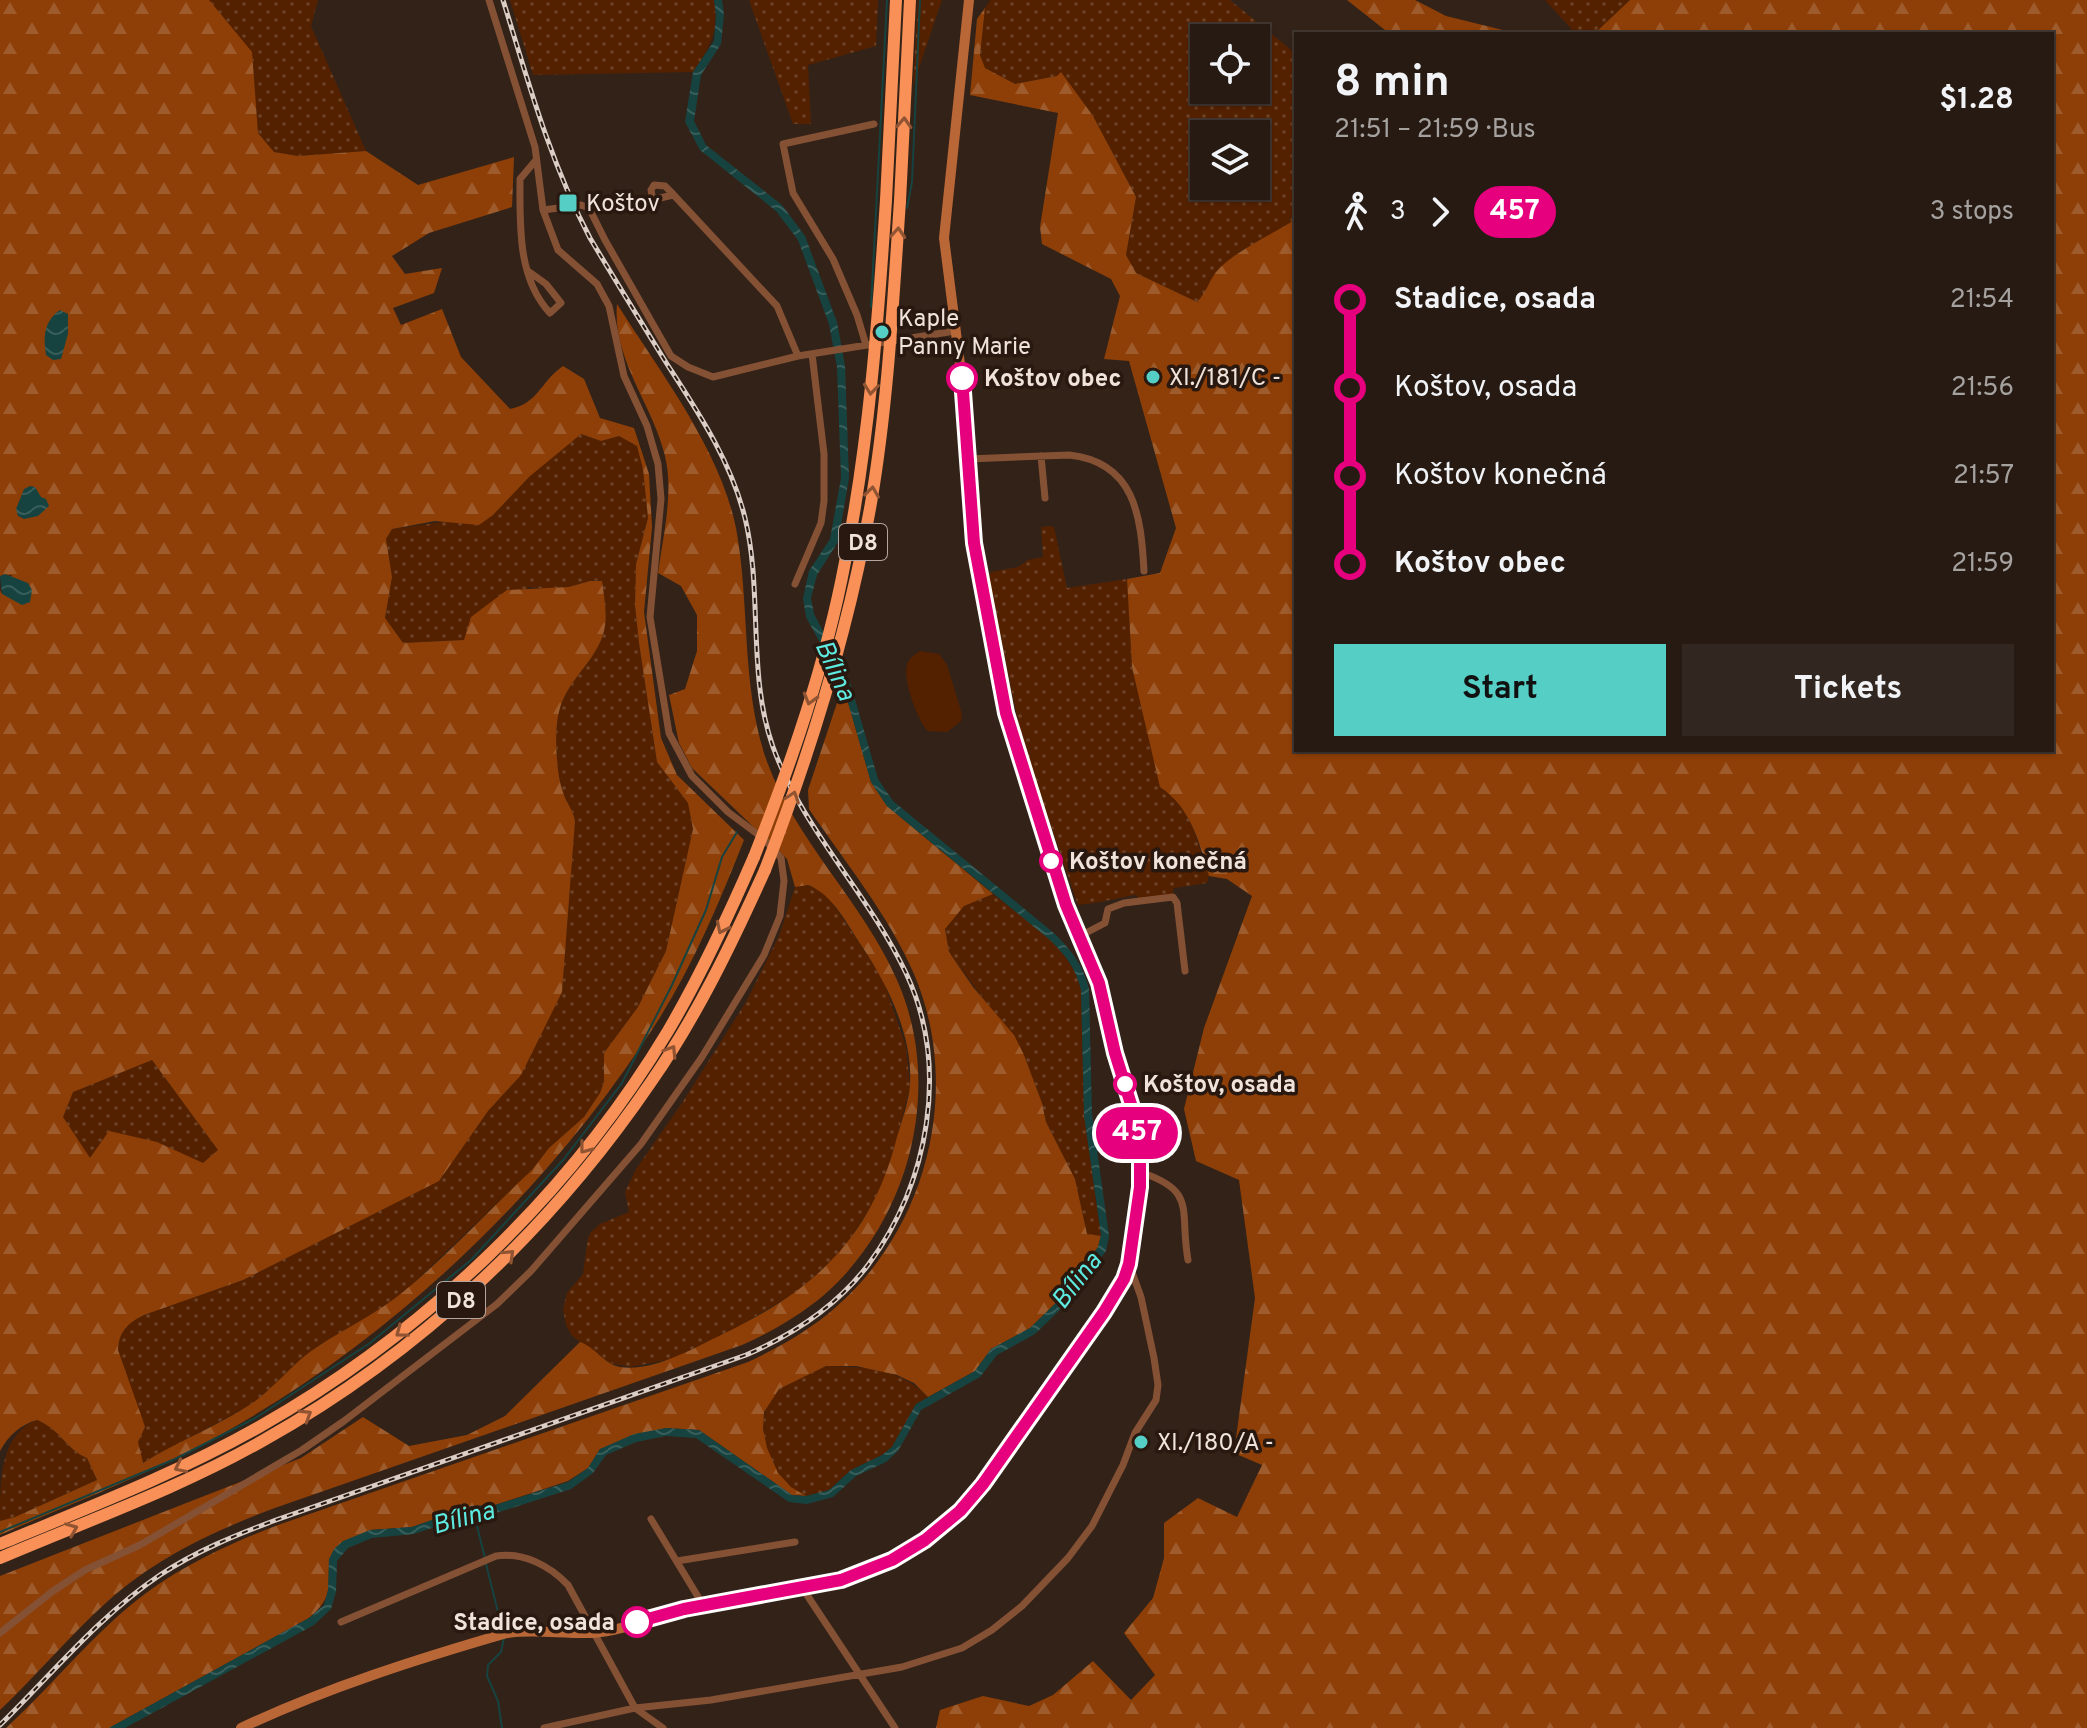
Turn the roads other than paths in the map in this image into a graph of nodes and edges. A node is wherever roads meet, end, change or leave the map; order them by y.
1 (489, 0) edge
2 (896, 0) edge
3 (910, 0) edge
4 (969, 0) edge
5 (874, 124) dead end
6 (536, 160) junction
7 (673, 195) dead end
8 (893, 200) junction
9 (543, 210) junction
10 (528, 271) junction
11 (955, 331) junction
12 (864, 346) junction
13 (812, 354) junction
14 (798, 356) junction
15 (1041, 456) junction
16 (968, 459) junction
17 (1045, 498) dead end
18 (1144, 571) dead end
19 (795, 584) dead end
20 (1078, 937) junction
21 (1185, 971) dead end
22 (1140, 1172) junction
23 (1188, 1260) dead end
24 (1129, 1264) junction
25 (651, 1519) dead end
26 (795, 1542) dead end
27 (0, 1544) edge
28 (0, 1558) edge
29 (677, 1561) junction
30 (803, 1589) junction
31 (703, 1605) junction
32 (341, 1622) dead end
33 (0, 1633) edge
34 (592, 1633) junction
35 (859, 1674) junction
36 (635, 1708) junction
37 (241, 1728) edge
38 (544, 1728) edge
39 (663, 1728) edge
40 (895, 1728) edge

1 - 6 street
2 - 8 highway, D8
8 -> 3 highway, D8
4 - 11 main road
5 - 12 street
6 - 9 street
6 - 10 street
7 - 14 street
8 -> 27 highway, D8, bridge
28 -> 8 highway, D8, bridge
9 - 14 street
9 - 33 street
10 - 10 street
11 - 12 street
11 - 16 main road
12 - 13 street
13 - 14 street
13 - 19 street
15 - 16 street
15 - 17 street
15 - 18 street
16 - 20 main road
20 - 21 street
20 - 22 main road
22 - 23 street
22 - 24 main road
24 - 30 main road
24 - 35 street
25 - 29 street
26 - 29 street
29 - 31 street
30 - 31 main road
30 - 35 street
31 - 34 main road
32 - 34 street
34 - 36 street
34 - 37 main road
35 - 36 street
35 - 40 street
36 - 38 street
36 - 39 street

